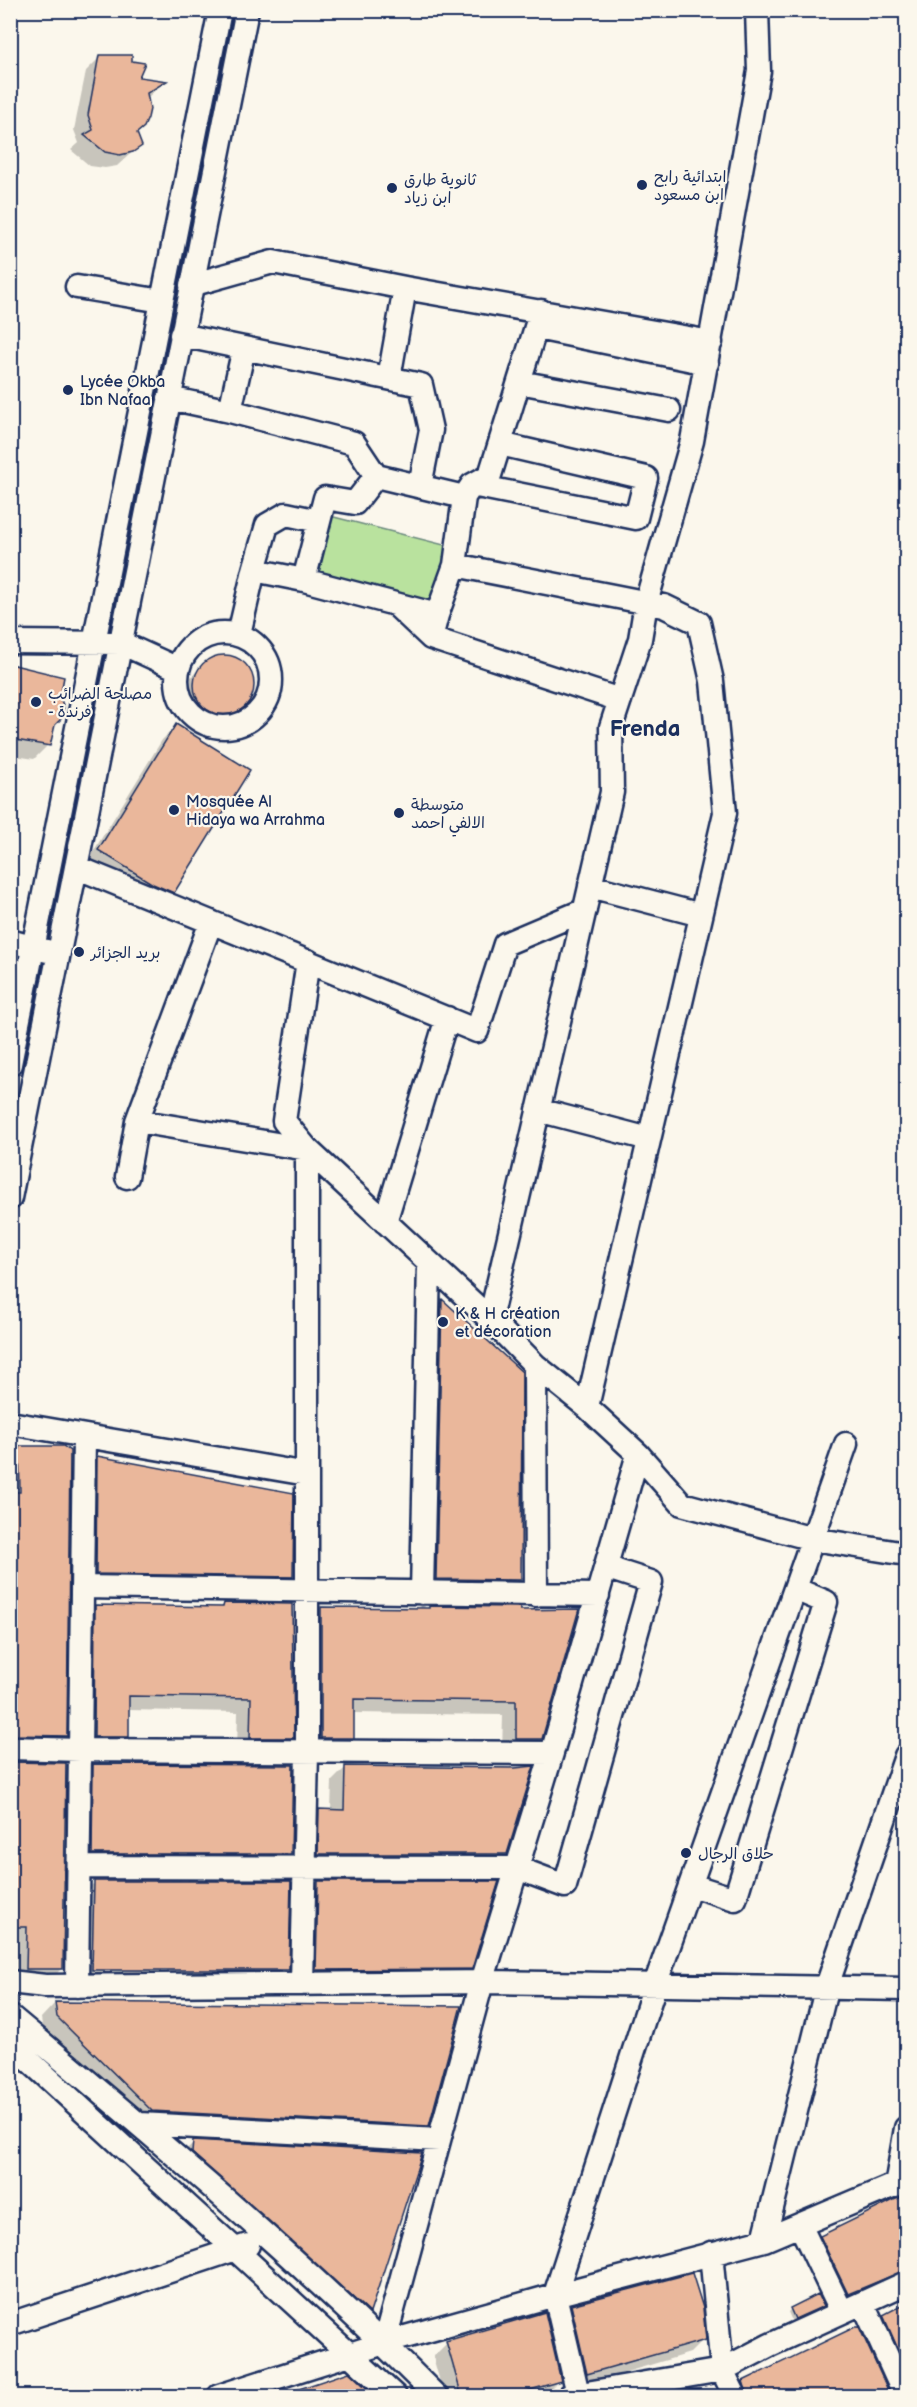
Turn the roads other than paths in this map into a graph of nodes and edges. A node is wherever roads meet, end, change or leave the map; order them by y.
1 (220, 10) edge
2 (247, 10) edge
3 (757, 10) edge
4 (191, 285) junction
5 (77, 286) dead end
6 (405, 288) junction
7 (162, 301) junction
8 (539, 319) junction
9 (182, 335) junction
10 (244, 348) junction
11 (709, 353) junction
12 (389, 378) junction
13 (519, 382) junction
14 (169, 398) junction
15 (669, 410) dead end
16 (230, 411) junction
17 (500, 444) junction
18 (376, 476) junction
19 (420, 486) junction
20 (468, 491) junction
21 (320, 521) junction
22 (455, 565) junction
23 (254, 570) junction
24 (304, 580) junction
25 (646, 603) junction
26 (395, 604) junction
27 (437, 615) junction
28 (239, 634) junction
29 (431, 638) junction
30 (10, 642) edge
31 (94, 643) junction
32 (121, 643) junction
33 (178, 669) junction
34 (620, 700) junction
35 (76, 867) junction
36 (590, 886) junction
37 (585, 910) junction
38 (701, 915) junction
39 (211, 922) junction
40 (10, 941) edge
41 (34, 947) junction
42 (59, 954) junction
43 (308, 961) junction
44 (447, 1018) junction
45 (10, 1065) edge
46 (538, 1110) junction
47 (137, 1121) junction
48 (649, 1139) junction
49 (307, 1149) junction
50 (14, 1163) edge
51 (127, 1177) dead end
52 (10, 1198) edge
53 (385, 1222) junction
54 (429, 1263) junction
55 (490, 1319) junction
56 (535, 1365) junction
57 (586, 1407) junction
58 (10, 1423) edge
59 (84, 1436) junction
60 (846, 1444) dead end
61 (638, 1454) junction
62 (306, 1474) junction
63 (813, 1539) junction
64 (906, 1554) edge
65 (606, 1565) junction
66 (82, 1587) junction
67 (795, 1589) junction
68 (307, 1591) junction
69 (422, 1593) junction
70 (536, 1595) junction
71 (598, 1595) junction
72 (10, 1748) edge
73 (80, 1750) junction
74 (307, 1752) junction
75 (552, 1753) junction
76 (906, 1756) edge
77 (79, 1867) junction
78 (305, 1868) junction
79 (517, 1868) junction
80 (691, 1885) junction
81 (10, 1982) edge
82 (482, 1982) junction
83 (302, 1984) junction
84 (655, 1985) junction
85 (77, 1986) junction
86 (827, 1986) junction
87 (906, 1989) edge
88 (10, 2016) edge
89 (10, 2043) edge
90 (140, 2124) junction
91 (906, 2128) edge
92 (439, 2140) junction
93 (901, 2183) edge
94 (800, 2225) junction
95 (267, 2239) junction
96 (764, 2240) junction
97 (235, 2249) junction
98 (711, 2253) junction
99 (906, 2283) edge
100 (555, 2295) junction
101 (863, 2302) junction
102 (842, 2312) junction
103 (10, 2324) edge
104 (384, 2343) junction
105 (350, 2354) junction
106 (723, 2370) junction
107 (231, 2395) edge
108 (574, 2395) edge
109 (906, 2396) edge
110 (395, 2397) edge
111 (436, 2397) edge
112 (735, 2397) edge

1 - 7 street
2 - 4 street
3 - 11 street
4 - 6 street
4 - 9 street
5 - 7 street
6 - 8 street
6 - 12 street
7 - 31 street
8 - 11 street
8 - 13 street
9 - 10 street
9 - 14 street
10 - 12 street
10 - 16 street
11 - 25 street
12 - 19 street
13 - 15 street
13 - 17 street
14 - 16 street
14 - 32 street
16 - 18 street
17 - 20 street
17 - 20 street
18 - 19 street
18 - 21 street
19 - 20 street
20 - 22 street
21 - 23 street
21 - 24 street
22 - 25 street
22 - 27 street
23 - 24 street
23 - 28 street
24 - 26 street
25 - 34 street
25 - 38 street
26 - 27 street
26 - 29 street
27 - 29 street
28 - 33 street
28 - 33 street
29 - 34 street
30 - 31 street
31 - 32 street
31 - 41 street
32 - 33 street
32 - 35 street
34 - 36 street
35 - 39 street
35 - 42 street
36 - 37 street
36 - 38 street
37 - 44 street
37 - 46 street
38 - 48 street
39 - 43 street
39 - 47 street
40 - 41 street
41 - 42 street
41 - 45 street
42 - 50 street
43 - 44 street
43 - 49 street
44 - 53 street
46 - 48 street
46 - 55 street
47 - 49 street
47 - 51 street
48 - 57 street
49 - 53 street
49 - 62 street
50 - 52 street
53 - 54 street
54 - 55 street
54 - 69 street
55 - 56 street
56 - 57 street
56 - 70 street
57 - 61 street
58 - 59 street
59 - 62 street
59 - 66 street
60 - 63 street
61 - 63 street
61 - 65 street
62 - 68 street
63 - 64 street
63 - 67 street
65 - 71 street
65 - 79 street
66 - 68 street
66 - 73 street
67 - 80 street
67 - 80 street
68 - 69 street
68 - 74 street
69 - 70 street
70 - 71 street
71 - 75 street
72 - 73 street
73 - 74 street
73 - 77 street
74 - 75 street
74 - 78 street
75 - 79 street
76 - 86 street
77 - 78 street
77 - 85 street
78 - 79 street
78 - 83 street
79 - 82 street
80 - 84 street
81 - 85 street
82 - 83 street
82 - 84 street
82 - 92 street
83 - 85 street
84 - 86 street
84 - 100 street
86 - 87 street
86 - 96 street
88 - 90 street
89 - 97 street
90 - 92 street
90 - 95 street
91 - 93 street
92 - 104 street
93 - 94 street
94 - 96 street
94 - 102 street
95 - 97 street
95 - 104 street
96 - 98 street
97 - 103 street
97 - 105 street
98 - 100 street
98 - 106 street
99 - 101 street
100 - 104 street
100 - 108 street
101 - 102 street
101 - 109 street
102 - 106 street
104 - 105 street
104 - 111 street
105 - 107 street
105 - 110 street
106 - 108 street
106 - 112 street

